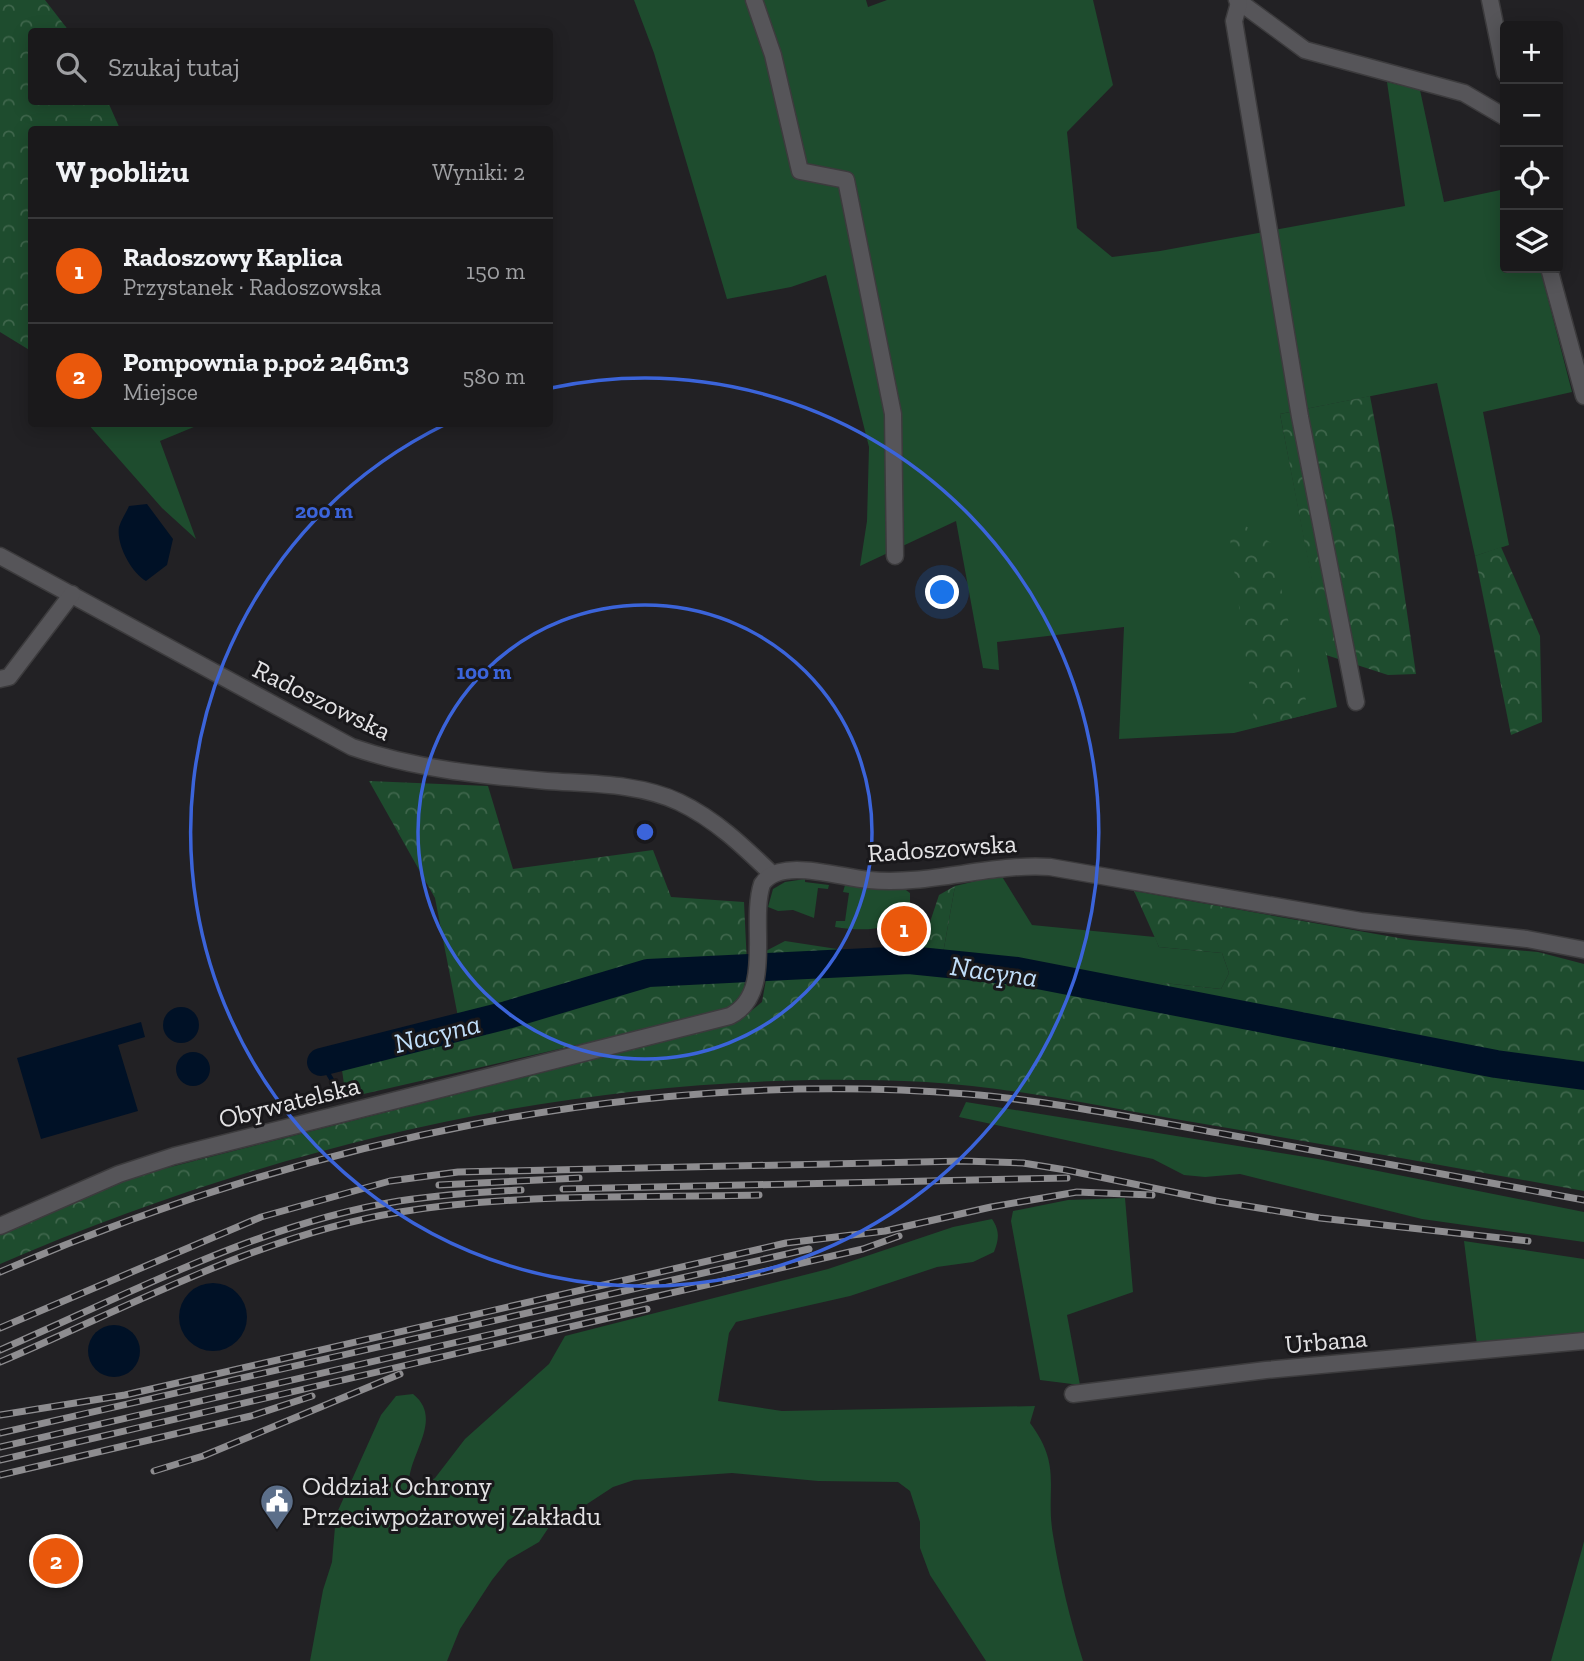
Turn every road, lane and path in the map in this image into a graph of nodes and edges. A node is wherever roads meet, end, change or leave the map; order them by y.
1 (754, 0) edge
2 (1490, 0) edge
3 (1238, 1) edge
4 (1500, 49) edge
5 (1500, 114) edge
6 (1550, 273) edge
7 (1584, 396) edge
8 (0, 555) edge
9 (895, 556) dead end
10 (72, 594) junction
11 (0, 679) edge
12 (1356, 702) dead end
13 (772, 874) junction
14 (1584, 950) edge
15 (0, 1226) edge
16 (1584, 1340) edge
17 (1073, 1394) dead end

1 - 9 street
2 - 4 street
3 - 5 street
3 - 12 street
6 - 7 street
8 - 10 street, Radoszowska
10 - 11 street
10 - 13 street, Radoszowska
13 - 14 street, Radoszowska
13 - 15 street, Obywatelska
16 - 17 street, Urbana

